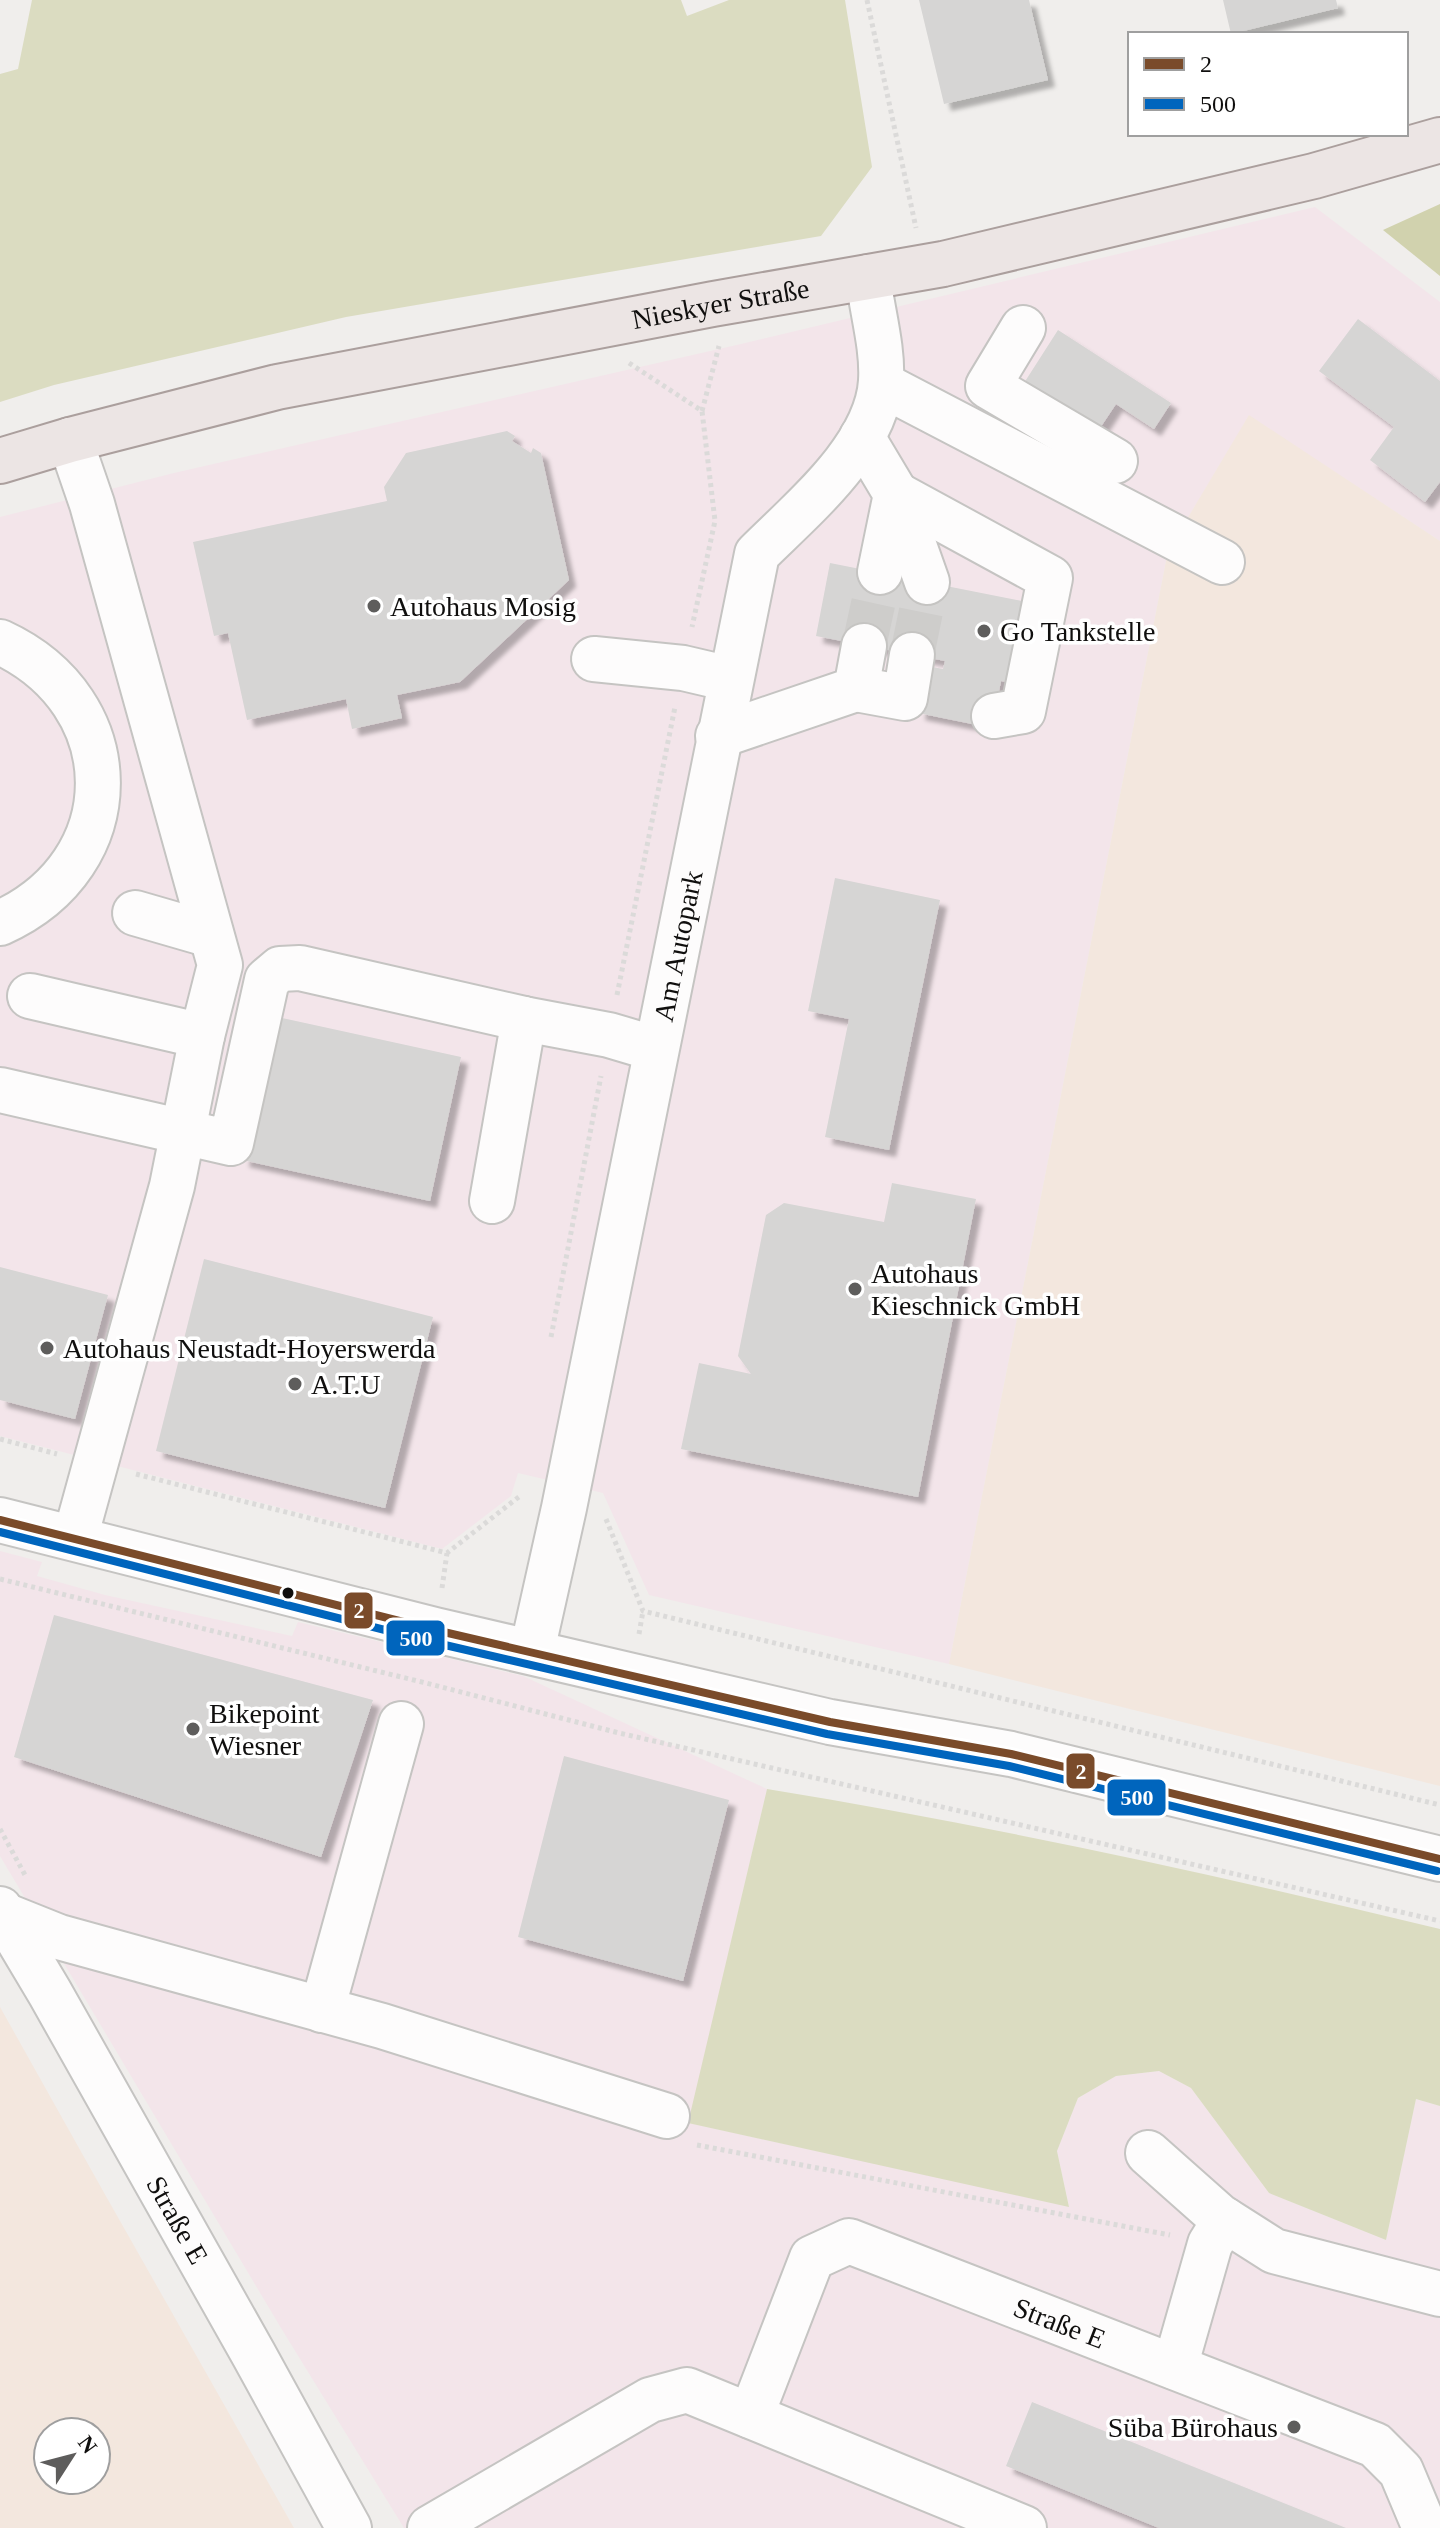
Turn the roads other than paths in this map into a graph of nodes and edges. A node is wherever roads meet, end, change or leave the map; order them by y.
1 (1440, 140) edge
2 (868, 277) junction
3 (1023, 328) dead end
4 (881, 384) junction
5 (862, 437) junction
6 (70, 440) junction
7 (0, 461) edge
8 (1114, 463) junction
9 (896, 494) junction
10 (1222, 562) dead end
11 (880, 572) tunnel mouth
12 (927, 582) tunnel mouth
13 (0, 642) edge
14 (864, 646) tunnel mouth
15 (912, 655) tunnel mouth
16 (594, 659) dead end
17 (730, 679) junction
18 (856, 689) junction
19 (994, 716) dead end
20 (718, 736) junction
21 (135, 913) dead end
22 (0, 923) edge
23 (211, 935) junction
24 (30, 996) dead end
25 (524, 1019) junction
26 (202, 1036) junction
27 (656, 1049) junction
28 (0, 1090) edge
29 (182, 1132) junction
30 (492, 1201) dead end
31 (0, 1520) edge
32 (75, 1538) junction
33 (532, 1651) junction
34 (401, 1724) dead end
35 (1440, 1859) edge
36 (2, 1912) edge
37 (322, 2010) junction
38 (667, 2116) road end
39 (1148, 2153) dead end
40 (1218, 2232) junction
41 (1440, 2294) edge
42 (1175, 2367) junction
43 (751, 2416) junction
44 (349, 2528) edge
45 (430, 2528) edge
46 (1024, 2528) edge
47 (1425, 2528) edge

1 - 2 main road, Nieskyer Straße
2 - 4 street, Am Autopark
2 - 6 main road, Nieskyer Straße
3 - 8 street
4 - 5 street, Am Autopark
4 - 8 street
5 - 9 street
5 - 17 street, Am Autopark
6 - 7 main road, Nieskyer Straße
6 - 23 street
8 - 10 street
9 - 11 street
9 - 12 street
9 - 19 street
13 - 22 street
14 - 18 street
15 - 18 street
16 - 17 street
17 - 20 street, Am Autopark
18 - 20 street
20 - 27 street, Am Autopark
21 - 23 street
23 - 26 street
24 - 26 street
25 - 27 street
25 - 29 street
25 - 30 street
26 - 29 street
27 - 33 street, Am Autopark
28 - 29 street
29 - 32 street
31 - 32 street
32 - 33 street
33 - 35 street
34 - 37 street
36 - 37 street, Straße E
36 - 44 street, Straße E
37 - 38 street, Straße E
39 - 40 street
40 - 41 street
40 - 42 street
42 - 43 street, Straße E
42 - 47 street, Straße E
43 - 45 street
43 - 46 street

